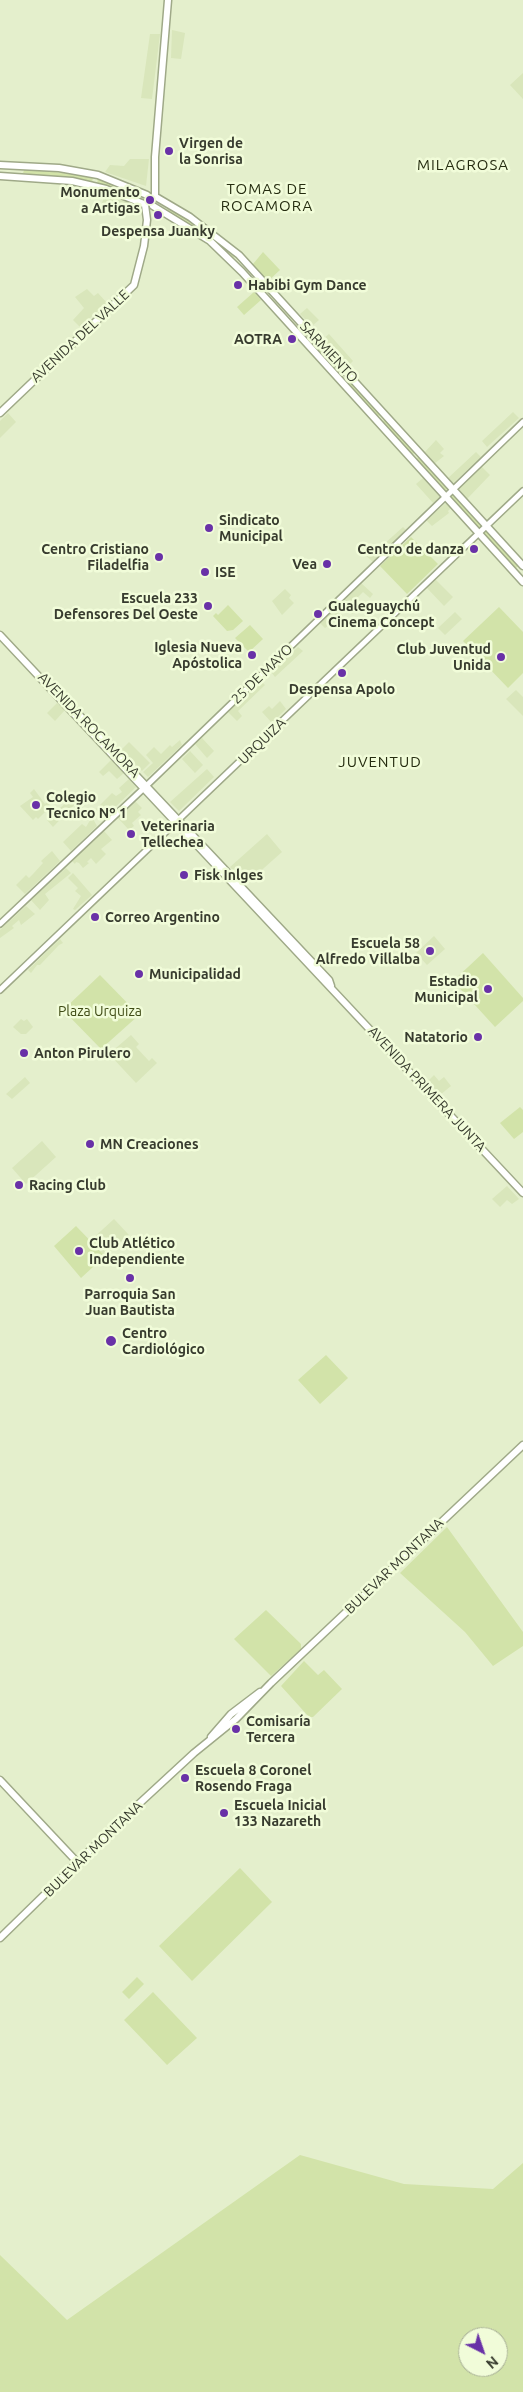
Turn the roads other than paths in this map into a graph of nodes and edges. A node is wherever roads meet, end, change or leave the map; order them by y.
1 (168, 0) edge
2 (0, 165) edge
3 (0, 176) edge
4 (151, 195) junction
5 (145, 204) junction
6 (153, 206) junction
7 (147, 220) junction
8 (0, 413) edge
9 (523, 422) edge
10 (453, 488) junction
11 (523, 491) edge
12 (446, 496) junction
13 (486, 525) junction
14 (478, 532) junction
15 (523, 566) edge
16 (523, 582) edge
17 (0, 630) edge
18 (0, 635) edge
19 (145, 787) junction
20 (177, 821) junction
21 (0, 924) edge
22 (0, 990) edge
23 (523, 1193) edge
24 (523, 1445) edge
25 (0, 1780) edge
26 (78, 1863) junction
27 (0, 1938) edge

1 - 4 main road
2 - 4 main road, SARMIENTO
3 - 5 main road, SARMIENTO
4 - 5 main road
4 - 6 main road
4 - 10 main road, SARMIENTO
5 - 6 main road, SARMIENTO
5 - 7 main road
6 - 7 main road
6 - 12 main road, SARMIENTO
7 - 8 main road, AVENIDA DEL VALLE
9 - 10 street, 25 DE MAYO
10 - 12 street, 25 DE MAYO
10 - 13 main road, SARMIENTO
11 - 13 street, URQUIZA
12 - 14 main road, SARMIENTO
12 - 19 street, 25 DE MAYO
13 - 14 street, URQUIZA
13 - 15 main road, SARMIENTO
14 - 16 main road, SARMIENTO
14 - 20 street, URQUIZA
17 - 19 main road, AVENIDA ROCAMORA
18 - 19 main road, AVENIDA ROCAMORA
19 - 20 main road, AVENIDA ROCAMORA
19 - 21 street, 25 DE MAYO
20 - 22 street, URQUIZA
20 - 23 main road, AVENIDA PRIMERA JUNTA
24 - 26 main road, BULEVAR MONTANA
25 - 26 main road
26 - 27 main road, BULEVAR MONTANA

